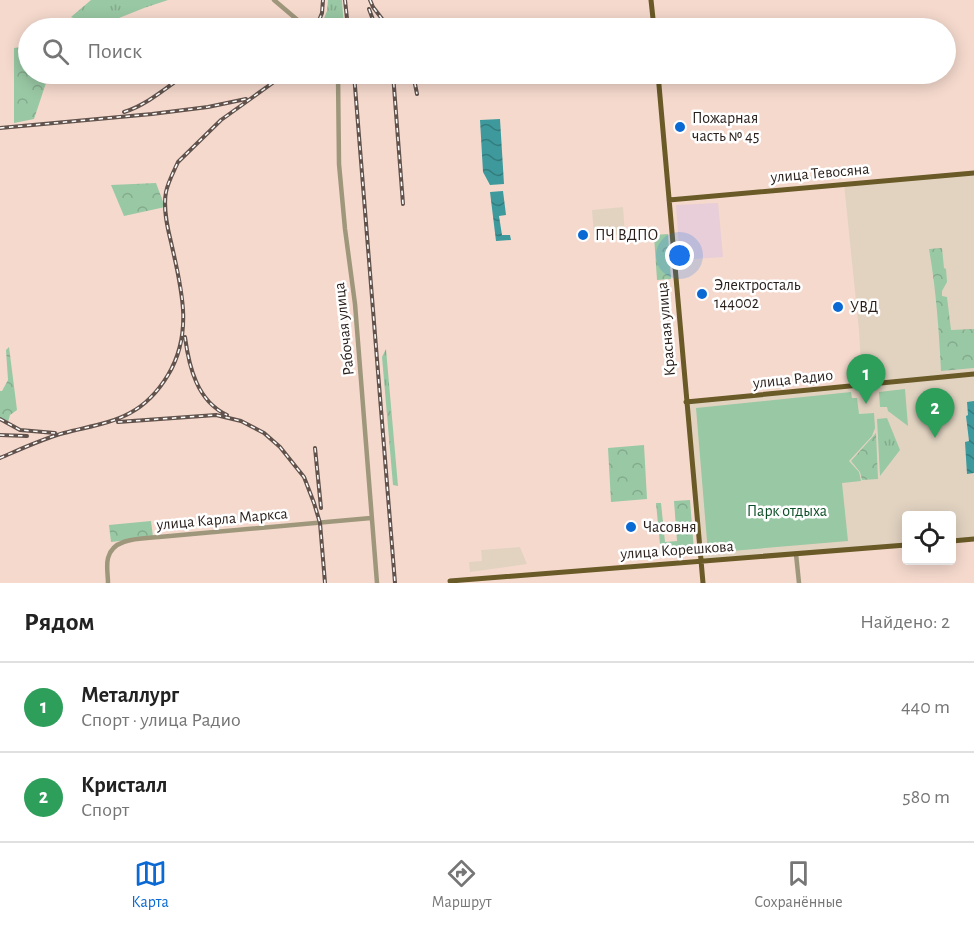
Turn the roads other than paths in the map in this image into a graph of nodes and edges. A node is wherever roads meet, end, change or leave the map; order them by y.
1 (274, 0) edge
2 (651, 0) edge
3 (295, 18) edge
4 (653, 18) edge
5 (338, 84) edge
6 (659, 84) edge
7 (974, 173) edge
8 (669, 200) junction
9 (974, 374) edge
10 (686, 402) junction
11 (371, 518) junction
12 (974, 539) edge
13 (956, 541) edge
14 (902, 545) edge
15 (796, 554) junction
16 (700, 562) junction
17 (450, 581) dead end
18 (108, 583) edge
19 (377, 583) edge
20 (703, 583) edge
21 (798, 583) edge

1 - 3 street
2 - 4 main road
5 - 11 street, Рабочая улица
6 - 8 main road, Красная улица
7 - 8 main road, улица Тевосяна
8 - 10 main road, Красная улица
9 - 10 main road, улица Радио
10 - 16 main road, Красная улица
11 - 18 street, улица Карла Маркса
11 - 19 street, Рабочая улица
12 - 13 main road
14 - 15 main road, улица Корешкова
15 - 16 main road, улица Корешкова
15 - 21 street
16 - 17 main road, улица Корешкова
16 - 20 main road, Красная улица

